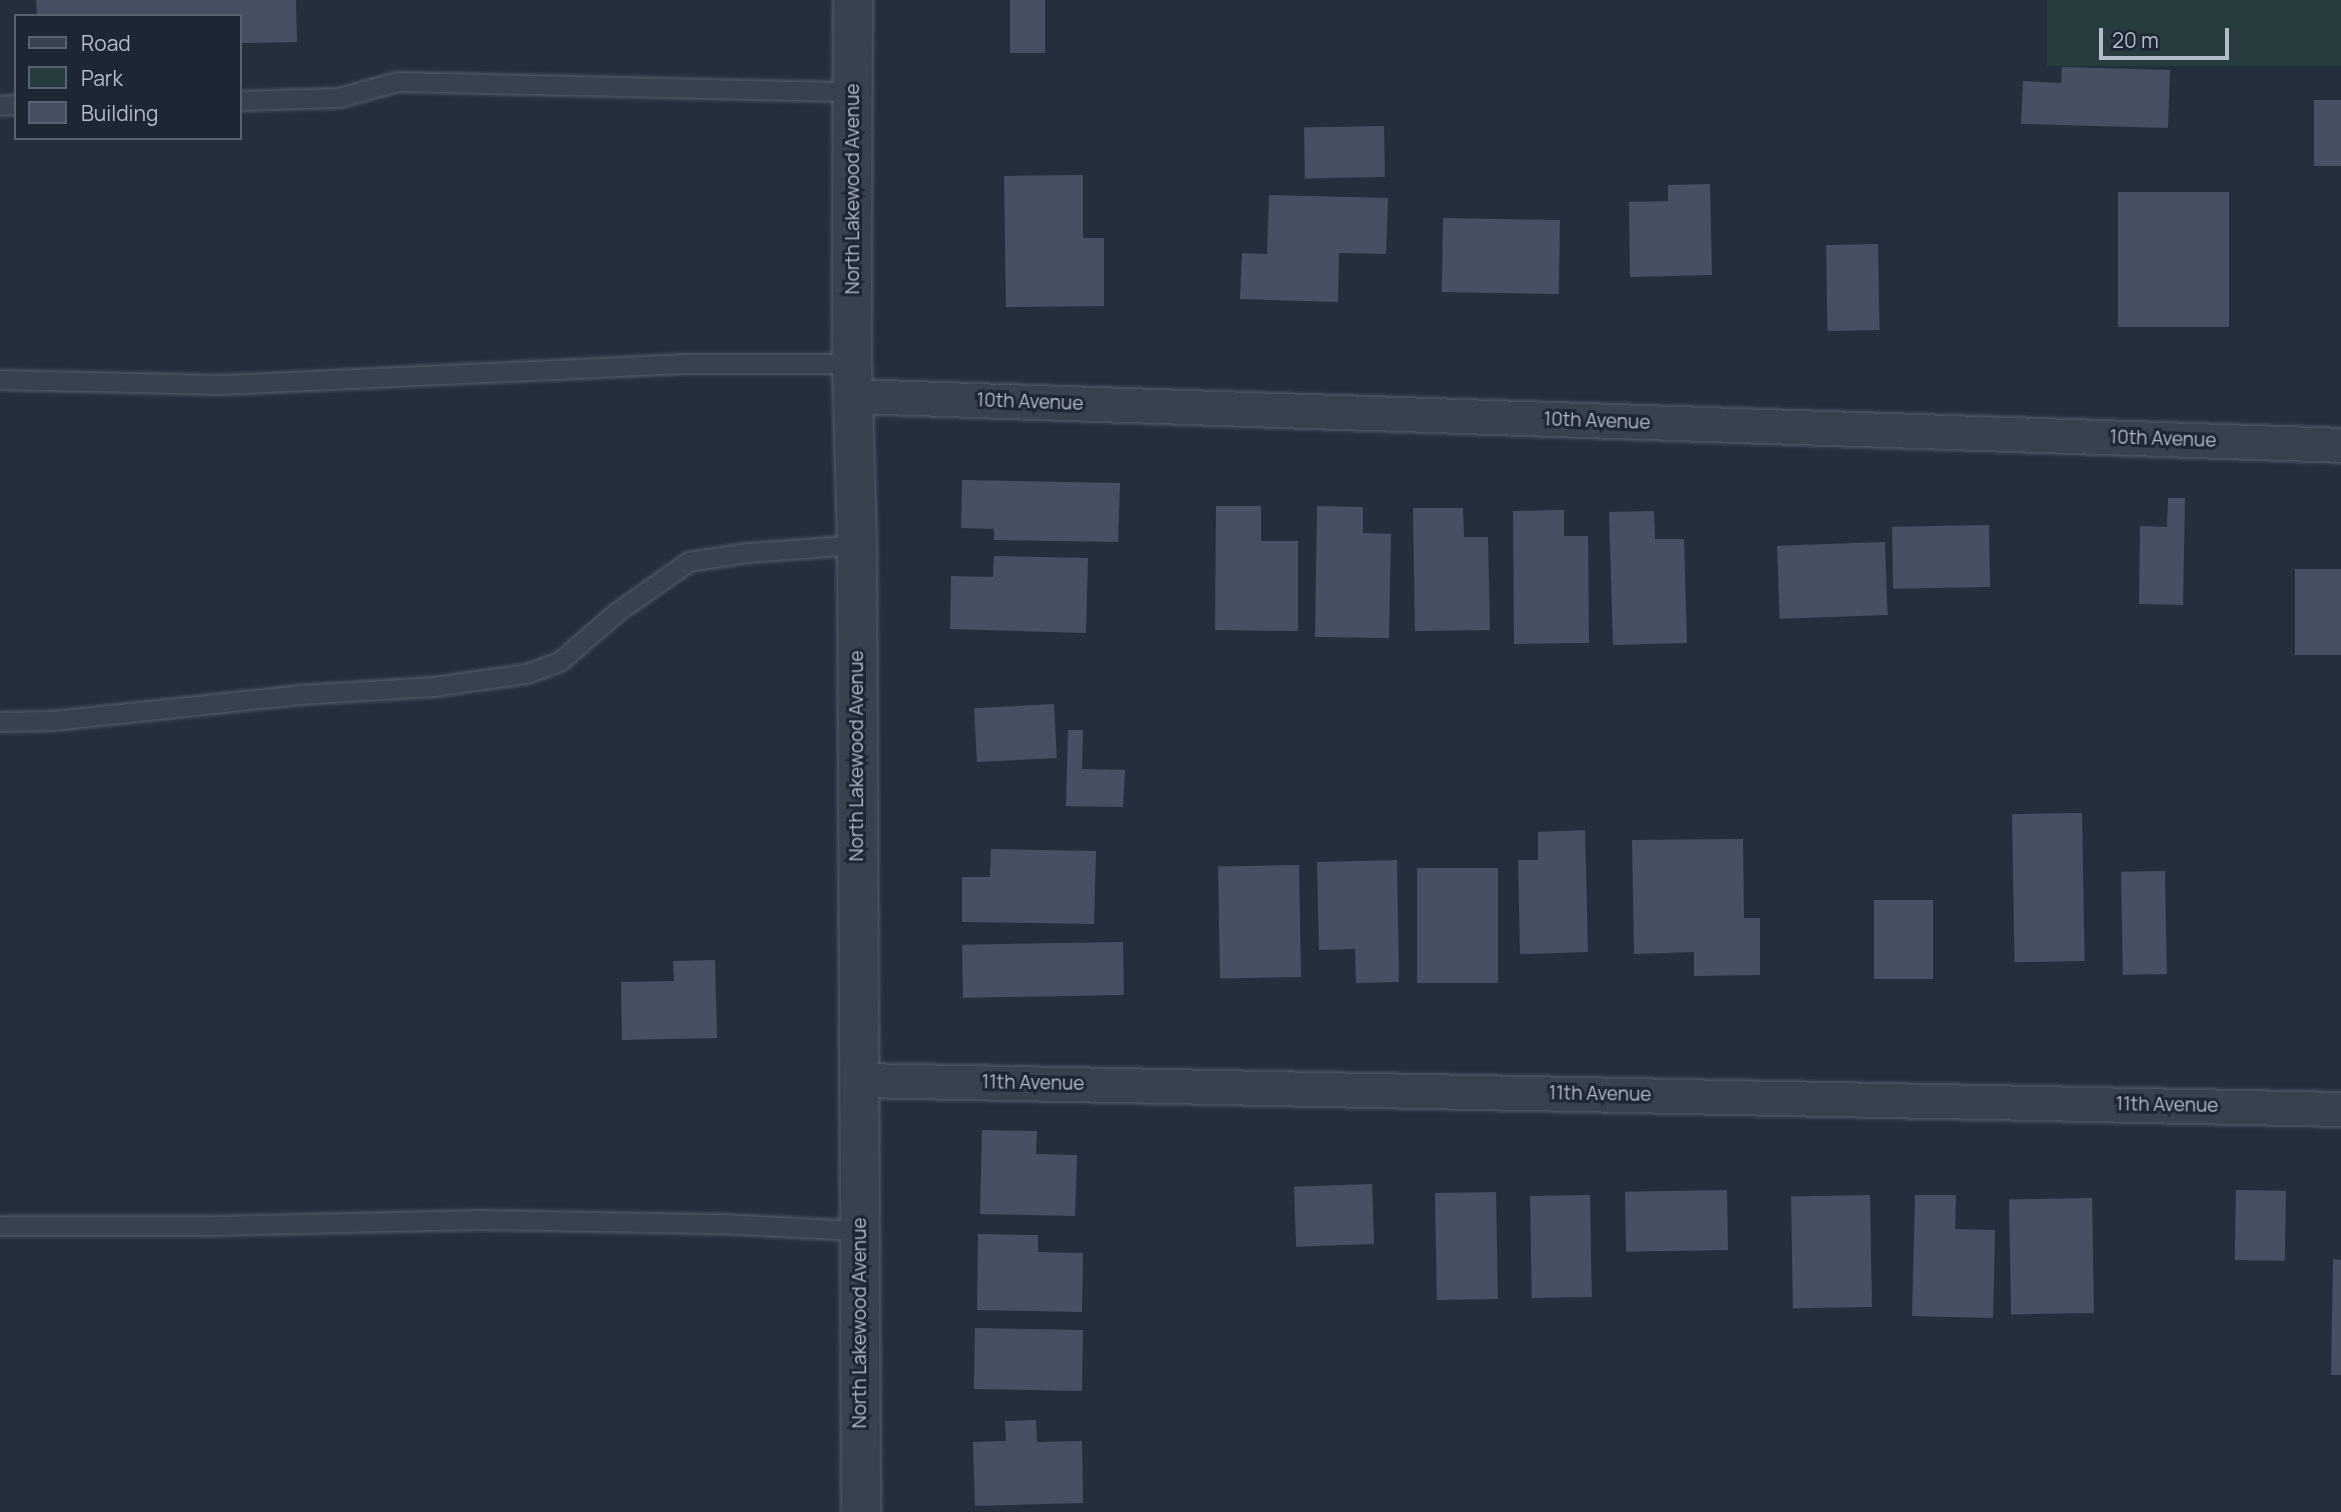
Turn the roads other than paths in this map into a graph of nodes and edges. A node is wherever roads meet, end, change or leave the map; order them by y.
1 (853, 0) edge
2 (853, 92) junction
3 (242, 101) edge
4 (0, 380) edge
5 (852, 380) junction
6 (2341, 445) edge
7 (857, 545) junction
8 (0, 722) edge
9 (859, 1080) junction
10 (2341, 1108) edge
11 (0, 1226) edge
12 (859, 1231) junction
13 (861, 1512) edge

1 - 2 street, North Lakewood Avenue
2 - 3 lane
2 - 5 street, North Lakewood Avenue
4 - 5 lane
5 - 6 street, 10th Avenue
5 - 7 street, North Lakewood Avenue
7 - 8 lane
7 - 9 street, North Lakewood Avenue
9 - 10 street, 11th Avenue
9 - 12 street, North Lakewood Avenue
11 - 12 lane
12 - 13 street, North Lakewood Avenue

